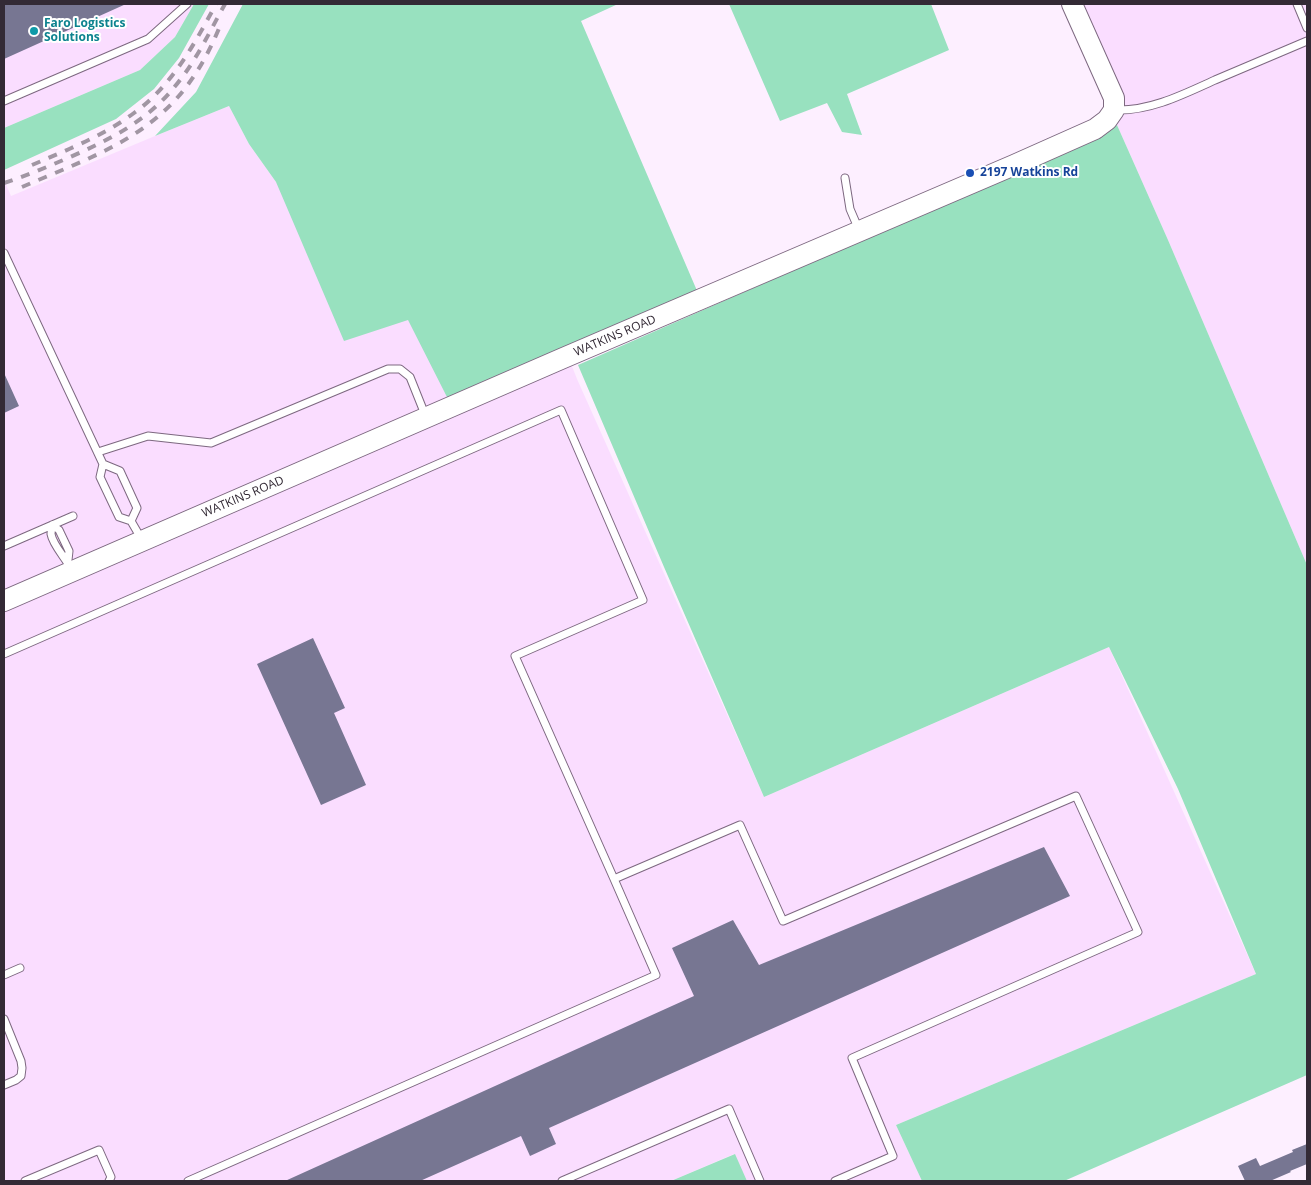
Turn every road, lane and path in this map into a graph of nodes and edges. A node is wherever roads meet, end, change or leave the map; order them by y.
1 (187, 4) edge
2 (1072, 4) edge
3 (1296, 4) edge
4 (1307, 28) edge
5 (1307, 41) edge
6 (4, 101) edge
7 (1114, 110) junction
8 (846, 178) dead end
9 (860, 231) junction
10 (4, 254) edge
11 (426, 418) junction
12 (98, 452) junction
13 (103, 464) junction
14 (73, 516) dead end
15 (131, 521) junction
16 (52, 526) junction
17 (142, 540) junction
18 (4, 546) edge
19 (70, 566) junction
20 (4, 601) edge
21 (4, 654) edge
22 (614, 879) junction
23 (20, 968) dead end
24 (4, 975) edge
25 (4, 1019) edge
26 (4, 1085) edge
27 (111, 1180) edge
28 (25, 1181) edge
29 (188, 1181) edge
30 (562, 1181) edge
31 (760, 1181) edge
32 (835, 1181) edge

1 - 6 lane
2 - 7 street
3 - 4 lane
5 - 7 lane
7 - 9 street, WATKINS ROAD
8 - 9 lane
9 - 11 street, WATKINS ROAD
10 - 12 lane
11 - 12 lane
11 - 17 street, WATKINS ROAD
12 - 13 lane
13 - 15 lane
13 - 15 lane
14 - 16 lane
15 - 17 lane
16 - 18 lane
16 - 19 lane
17 - 19 street, WATKINS ROAD
19 - 20 street, WATKINS ROAD
21 - 22 lane
22 - 29 lane
22 - 32 lane
23 - 24 lane
25 - 26 lane
27 - 28 lane
30 - 31 lane

